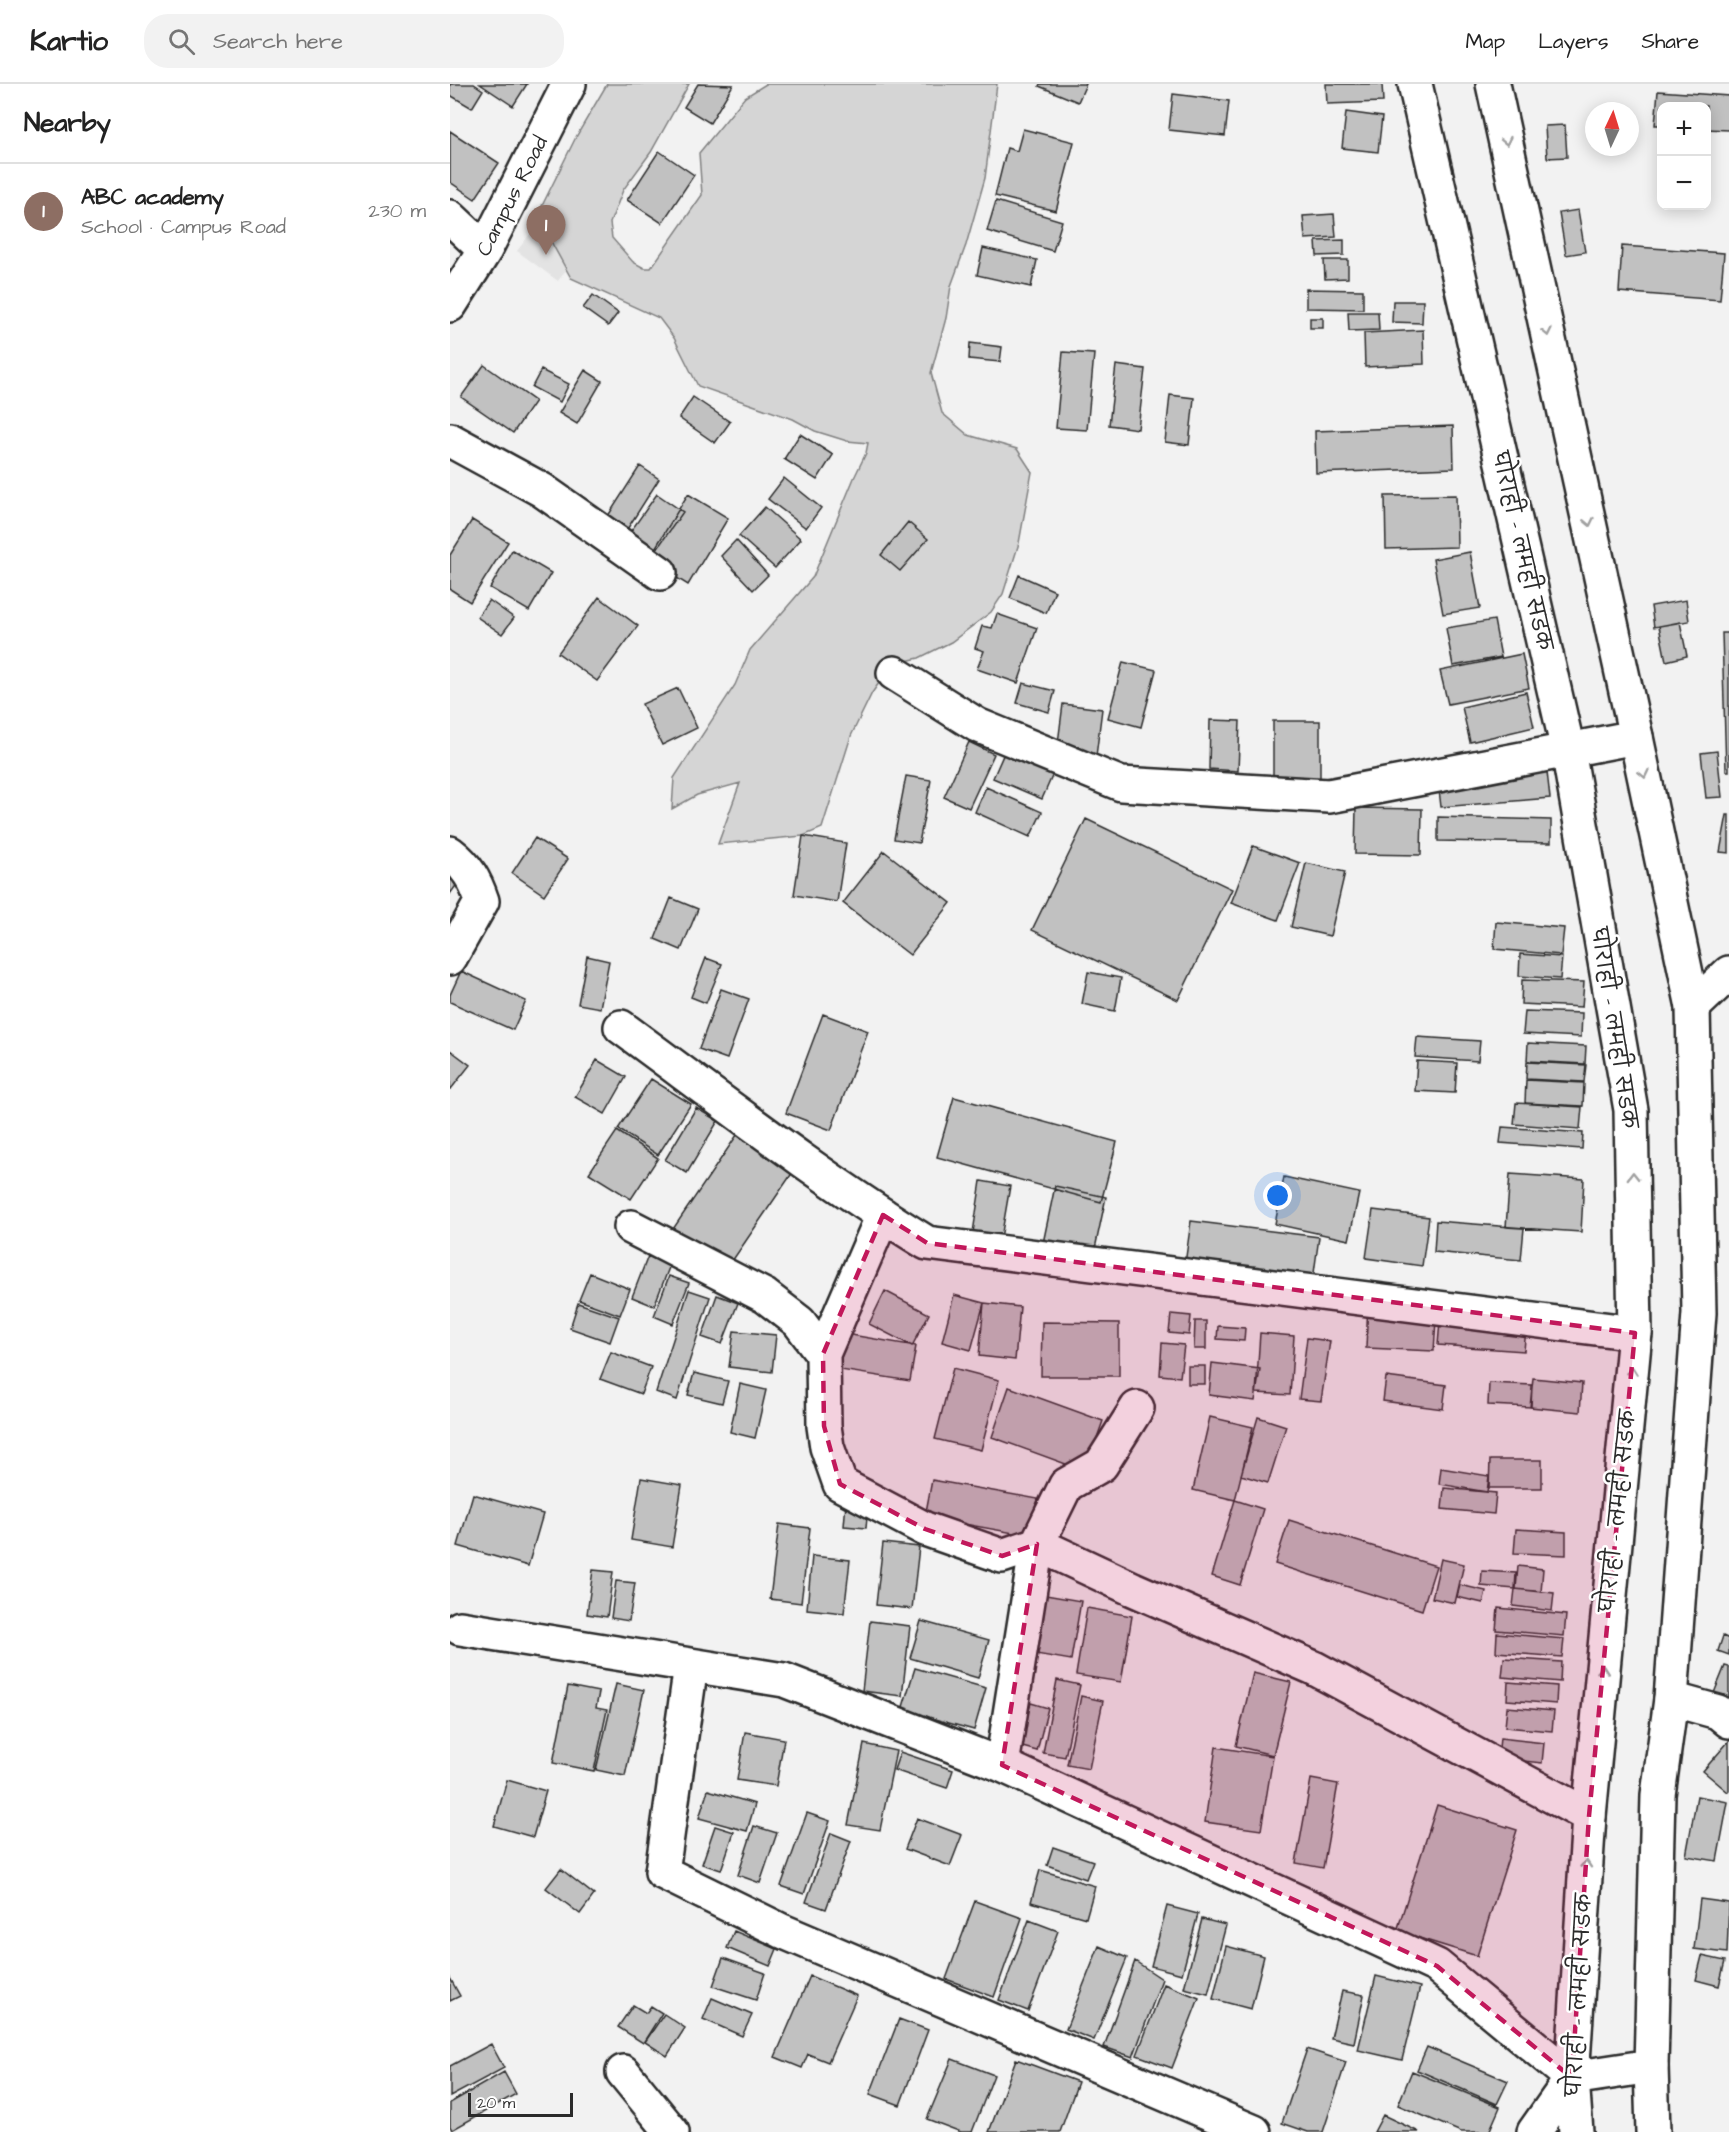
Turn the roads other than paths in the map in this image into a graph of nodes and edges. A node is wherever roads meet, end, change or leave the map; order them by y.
1 (569, 84) edge
2 (1415, 84) edge
3 (1493, 84) edge
4 (450, 217) edge
5 (485, 250) junction
6 (450, 305) edge
7 (450, 440) edge
8 (660, 573) dead end
9 (894, 673) dead end
10 (1636, 737) junction
11 (1568, 750) junction
12 (450, 853) edge
13 (450, 958) edge
14 (1729, 973) edge
15 (1693, 1007) junction
16 (621, 1027) dead end
17 (883, 1215) junction
18 (631, 1227) dead end
19 (1635, 1333) junction
20 (824, 1354) junction
21 (1137, 1407) dead end
22 (1036, 1544) junction
23 (460, 1628) dead end
24 (691, 1665) junction
25 (1671, 1699) junction
26 (1729, 1721) edge
27 (1002, 1765) junction
28 (1589, 1816) junction
29 (1651, 2066) junction
30 (623, 2072) dead end
31 (1572, 2078) junction
32 (672, 2132) edge
33 (1254, 2132) edge
34 (1534, 2132) edge
35 (1576, 2132) edge
36 (1653, 2132) edge

1 - 5 street, Campus Road
2 - 11 street, घोराही - लमही सडक
3 -> 10 street
4 - 5 street
5 - 6 street, Campus Road
7 - 8 street
9 - 11 street
10 - 11 street
10 -> 15 street
19 -> 11 street, घोराही - लमही सडक
12 - 13 street
14 - 15 street
15 - 25 street
16 - 17 street
17 - 19 street
17 - 20 street
18 - 20 street
28 -> 19 street, घोराही - लमही सडक
20 - 22 street
21 - 22 street
22 - 27 street
22 - 28 street
23 - 24 street
24 - 27 street
24 - 33 street
25 - 26 street
25 - 29 street
27 - 31 street
31 -> 28 street, घोराही - लमही सडक
29 - 31 street
29 - 36 street
30 - 32 street
31 - 34 street
31 - 35 street, घोराही - लमही सडक

